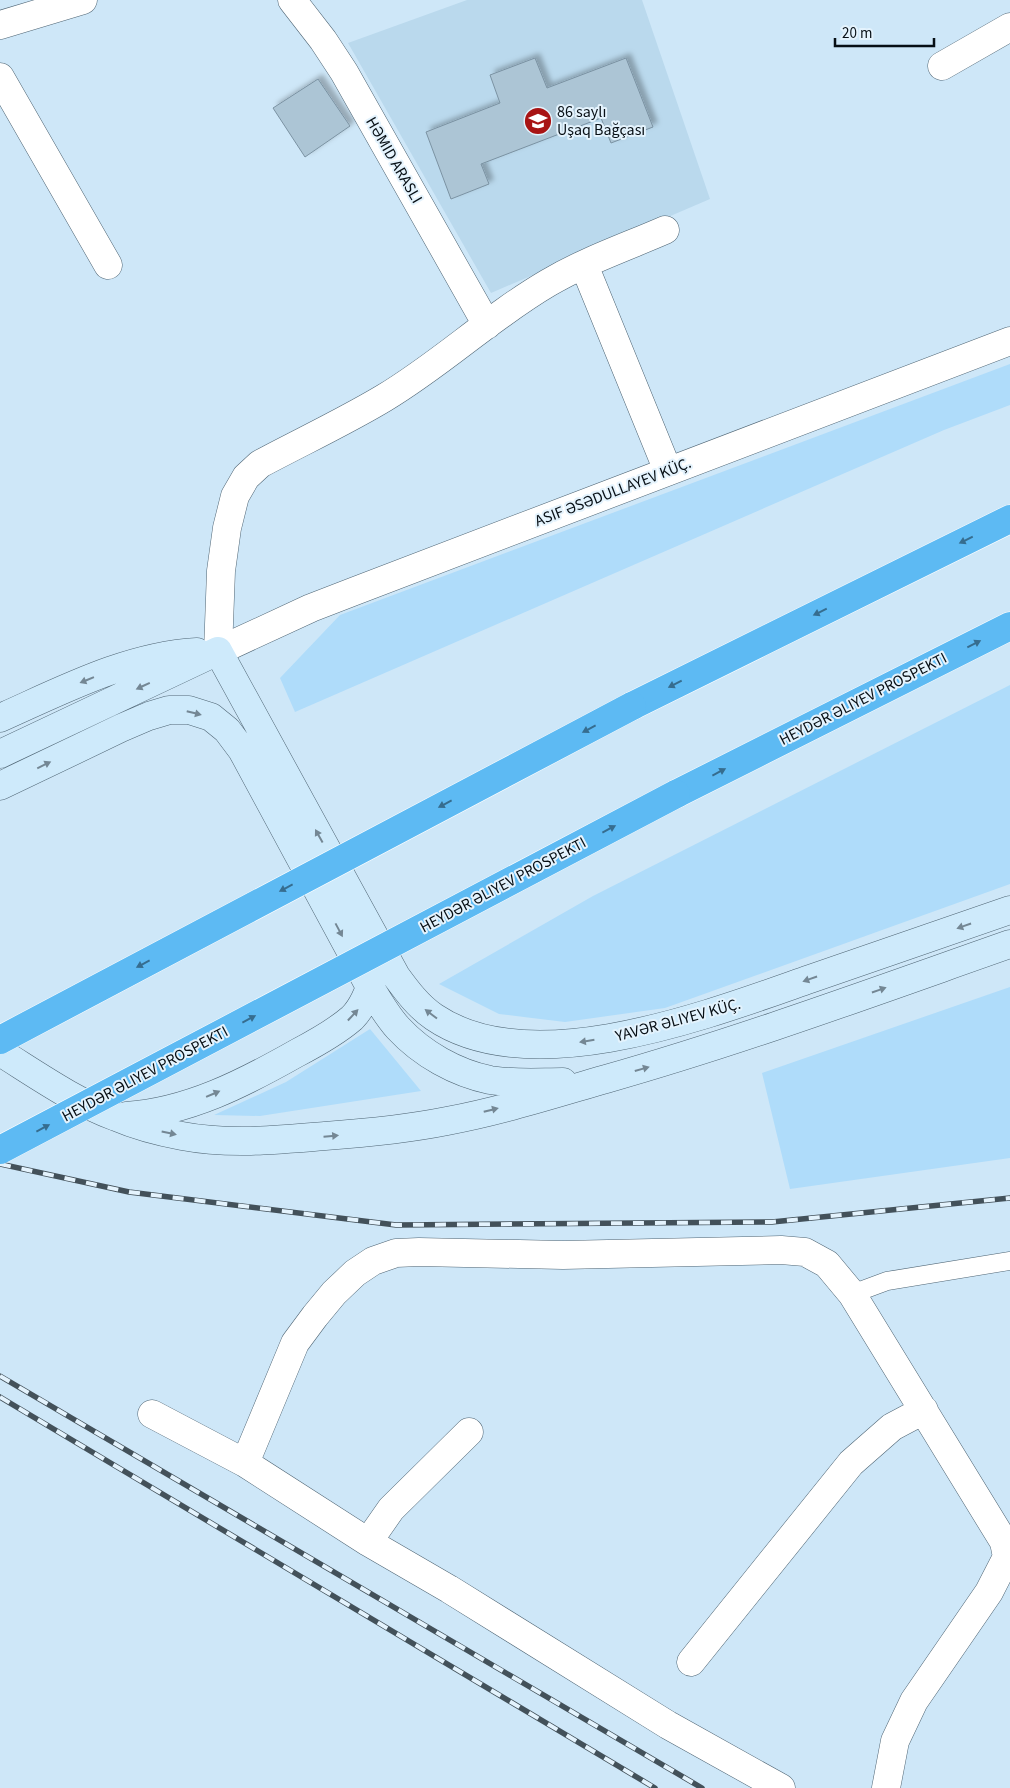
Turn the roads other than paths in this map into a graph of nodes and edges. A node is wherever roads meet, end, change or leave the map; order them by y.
1 (83, 0) edge
2 (292, 0) edge
3 (0, 25) edge
4 (1010, 27) edge
5 (942, 66) dead end
6 (0, 77) edge
7 (665, 230) dead end
8 (108, 265) dead end
9 (584, 265) junction
10 (487, 325) junction
11 (1010, 341) edge
12 (668, 471) junction
13 (1010, 519) edge
14 (1010, 626) edge
15 (218, 650) junction
16 (0, 718) edge
17 (0, 754) edge
18 (0, 786) edge
19 (1010, 910) edge
20 (376, 940) junction
21 (1010, 944) edge
22 (370, 987) junction
23 (0, 1040) edge
24 (0, 1052) edge
25 (595, 1082) junction
26 (115, 1117) junction
27 (0, 1150) edge
28 (1010, 1261) edge
29 (852, 1294) junction
30 (924, 1410) junction
31 (152, 1414) dead end
32 (469, 1432) dead end
33 (245, 1463) junction
34 (368, 1542) junction
35 (691, 1662) dead end
36 (781, 1788) edge
37 (886, 1788) edge

1 - 3 street
2 - 10 street
4 - 5 street
6 - 8 street
7 - 9 street
9 - 10 street
9 - 12 street
10 - 15 street
11 - 12 street, ASIF ƏSƏDULLAYEV KÜÇ.
12 - 15 street, ASIF ƏSƏDULLAYEV KÜÇ.
13 -> 23 highway, bridge
27 -> 14 highway, HEYDƏR ƏLIYEV PROSPEKTI, bridge
15 -> 16 main road
15 -> 17 main road
20 -> 15 main road, YAVƏR ƏLIYEV KÜÇ.
18 -> 22 main road
19 -> 20 main road, YAVƏR ƏLIYEV KÜÇ.
20 - 22 main road
25 -> 21 main road, YAVƏR ƏLIYEV KÜÇ.
22 - 25 main road
26 -> 22 main road
24 - 26 main road, YAVƏR ƏLIYEV KÜÇ.
26 -> 25 main road, YAVƏR ƏLIYEV KÜÇ.
28 - 29 lane
29 - 30 street
29 - 33 street
30 - 35 street
30 - 37 street
31 - 33 street
32 - 34 street
33 - 34 street
34 - 36 street

